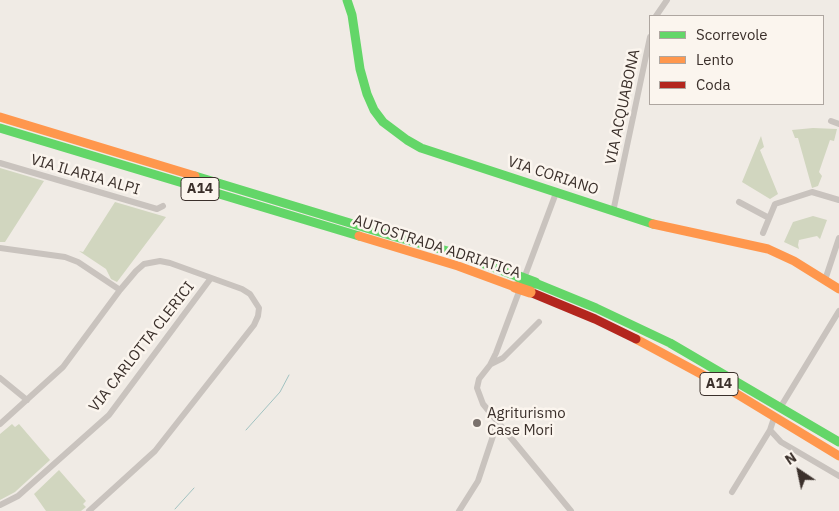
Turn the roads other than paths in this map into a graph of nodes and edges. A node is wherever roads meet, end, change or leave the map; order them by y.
1 (346, 0) edge
2 (666, 0) edge
3 (657, 15) edge
4 (649, 42) edge
5 (0, 117) edge
6 (831, 122) dead end
7 (839, 124) edge
8 (0, 128) edge
9 (0, 163) edge
10 (556, 194) junction
11 (839, 200) edge
12 (739, 202) dead end
13 (163, 206) dead end
14 (613, 212) junction
15 (769, 218) junction
16 (763, 233) dead end
17 (839, 238) edge
18 (0, 248) edge
19 (211, 278) junction
20 (825, 280) junction
21 (517, 282) junction
22 (532, 288) junction
23 (839, 289) edge
24 (120, 290) junction
25 (839, 311) edge
26 (539, 322) dead end
27 (490, 365) junction
28 (0, 378) edge
29 (27, 400) junction
30 (783, 403) dead end
31 (498, 421) junction
32 (773, 421) dead end
33 (0, 424) edge
34 (770, 430) junction
35 (839, 442) edge
36 (839, 456) edge
37 (839, 476) edge
38 (732, 492) dead end
39 (0, 505) edge
40 (89, 511) edge
41 (459, 511) edge
42 (571, 511) edge

1 - 10 main road, VIA CORIANO
2 - 3 street
4 - 14 street, VIA ACQUABONA
5 - 21 main road, AUTOSTRADA ADRIATICA / A14
6 - 7 street
8 - 21 main road, AUTOSTRADA ADRIATICA / A14
9 - 13 street, VIA ILARIA ALPI
10 - 14 main road, VIA CORIANO
10 - 27 street
11 - 15 street
12 - 15 street
14 - 20 main road, VIA CORIANO
15 - 16 street
17 - 20 street
18 - 24 street
19 - 24 street
19 - 39 street, VIA CARLOTTA CLERICI
19 - 40 street
20 - 23 main road, VIA CORIANO
21 - 22 main road, AUTOSTRADA ADRIATICA / A14, bridge
22 - 35 main road, AUTOSTRADA ADRIATICA / A14
22 - 36 main road, AUTOSTRADA ADRIATICA / A14
24 - 29 street
25 - 30 street
26 - 27 street
27 - 31 street
28 - 29 street
29 - 33 street
31 - 41 street
31 - 42 street
32 - 34 street
34 - 37 street
34 - 38 street

